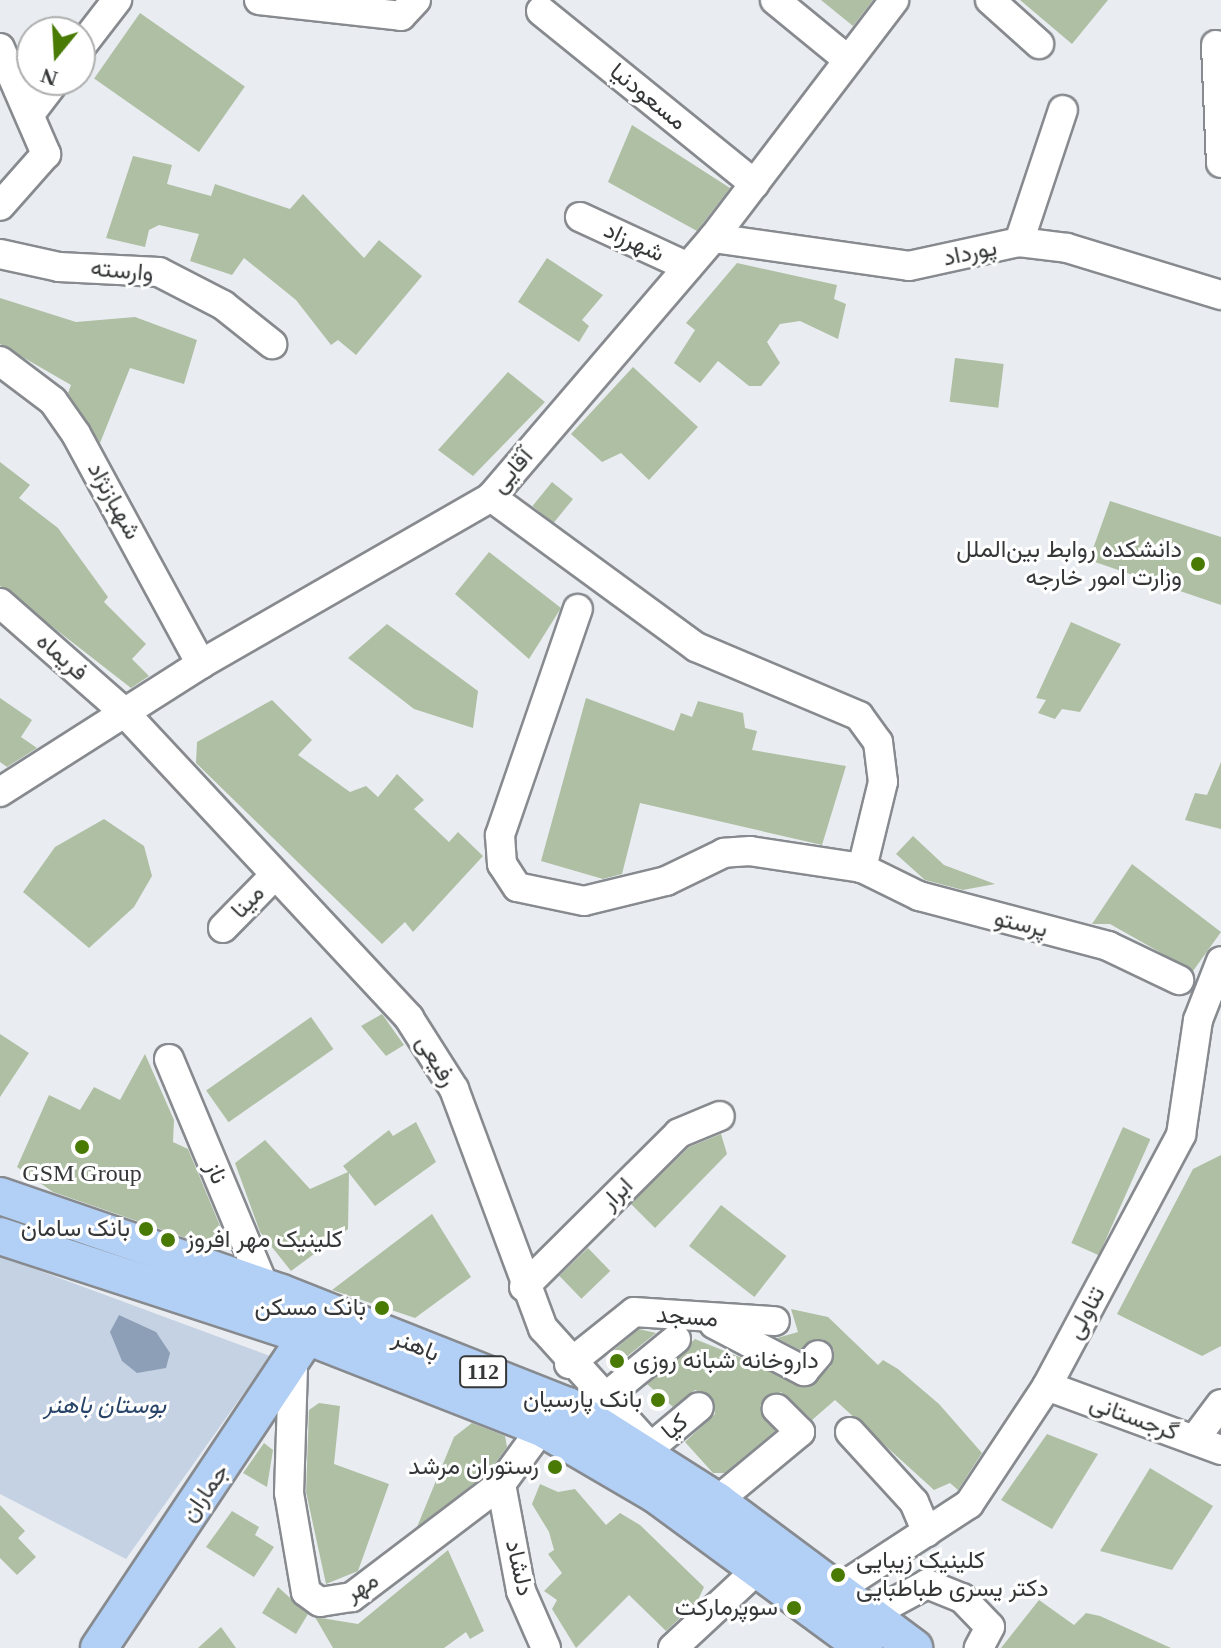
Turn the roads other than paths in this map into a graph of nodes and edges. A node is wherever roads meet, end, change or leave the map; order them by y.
1 (117, 0) edge
2 (259, 0) edge
3 (416, 0) edge
4 (775, 0) edge
5 (894, 0) edge
6 (990, 0) edge
7 (541, 11) dead end
8 (96, 27) edge
9 (1039, 44) dead end
10 (1216, 45) dead end
11 (0, 48) edge
12 (848, 60) junction
13 (44, 96) edge
14 (1063, 110) dead end
15 (30, 114) junction
16 (1221, 163) edge
17 (755, 184) junction
18 (0, 206) edge
19 (580, 217) dead end
20 (713, 238) junction
21 (1019, 242) junction
22 (0, 254) edge
23 (688, 267) junction
24 (1221, 295) edge
25 (272, 344) dead end
26 (0, 361) edge
27 (491, 497) junction
28 (0, 603) edge
29 (578, 609) dead end
30 (201, 664) junction
31 (123, 711) junction
32 (0, 792) edge
33 (862, 868) junction
34 (273, 877) junction
35 (223, 928) dead end
36 (1221, 961) edge
37 (1179, 980) dead end
38 (169, 1059) dead end
39 (720, 1116) dead end
40 (0, 1196) edge
41 (0, 1236) edge
42 (264, 1286) junction
43 (524, 1287) junction
44 (703, 1319) junction
45 (775, 1321) dead end
46 (309, 1338) junction
47 (676, 1339) dead end
48 (818, 1355) dead end
49 (569, 1364) junction
50 (1047, 1386) junction
51 (604, 1398) junction
52 (1221, 1404) edge
53 (699, 1407) dead end
54 (777, 1409) dead end
55 (542, 1428) junction
56 (850, 1432) dead end
57 (1194, 1440) junction
58 (1221, 1450) edge
59 (657, 1455) junction
60 (501, 1484) junction
61 (717, 1501) junction
62 (927, 1532) junction
63 (759, 1568) junction
64 (837, 1590) junction
65 (868, 1632) edge
66 (99, 1648) edge
67 (546, 1648) edge
68 (673, 1648) edge
69 (914, 1648) edge
70 (979, 1648) edge

1 - 8 street
2 - 3 street
4 - 12 street
5 - 12 street, آقایی
6 - 9 street
7 - 17 street, مسعودنیا
10 - 16 street
11 - 15 street
12 - 17 street, آقایی
13 - 15 street
14 - 21 street
15 - 18 street
17 - 20 street, آقایی
19 - 23 street, شهرزاد
20 - 21 street, پورداد
20 - 23 street, آقایی
21 - 24 street, پورداد
22 - 25 street, وارسته
23 - 27 street, آقایی
26 - 30 street, شهبازنژاد
27 - 30 street, آقایی
27 - 33 street
28 - 31 street, فریماه
29 - 33 street, پرستو
30 - 31 street, آقایی
31 - 32 street, آقایی
31 - 34 street, رفیعی
33 - 37 street, پرستو
34 - 35 street, مینا
34 - 43 street, رفیعی
36 - 50 street, تناولی
38 - 42 street, ناز
39 - 43 street, ابرار
40 - 42 main road, باهنر / 112
41 - 46 main road, باهنر / 112
42 - 46 main road, باهنر / 112
43 - 49 street, رفیعی
44 - 45 street, مسجد
44 - 48 street
44 - 49 street, مسجد
46 - 55 main road, باهنر / 112
46 - 59 main road, باهنر / 112
46 - 60 street, مهر
46 - 66 main road, جماران
47 - 51 street
49 - 51 street, رفیعی
50 - 57 street, گرجستانی
50 - 62 street, تناولی
51 - 59 street, رفیعی
52 - 57 street
53 - 59 street, کیا
54 - 61 street
55 - 60 street, مهر
55 - 63 main road, باهنر / 112
56 - 62 street
57 - 58 street, گرجستانی
59 - 61 main road, باهنر / 112
60 - 67 street, دلشاد
61 - 64 main road, باهنر / 112
62 - 64 street, تناولی
63 - 65 main road, باهنر / 112
63 - 68 street
64 - 65 main road, باهنر / 112
65 - 69 main road, باهنر / 112
65 - 70 street

